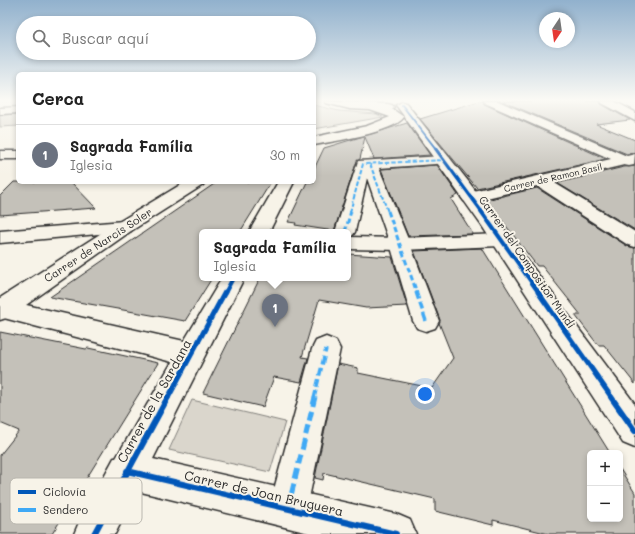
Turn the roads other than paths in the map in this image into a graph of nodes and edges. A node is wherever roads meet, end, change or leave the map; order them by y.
1 (379, 126) edge
2 (403, 126) edge
3 (418, 126) edge
4 (548, 126) edge
5 (424, 133) junction
6 (316, 141) edge
7 (16, 155) edge
8 (0, 156) edge
9 (444, 160) junction
10 (632, 161) edge
11 (370, 164) junction
12 (540, 181) junction
13 (194, 184) edge
14 (285, 184) edge
15 (470, 197) junction
16 (124, 227) junction
17 (261, 229) edge
18 (346, 229) edge
19 (0, 237) edge
20 (500, 240) junction
21 (635, 241) edge
22 (351, 243) edge
23 (400, 244) junction
24 (232, 281) edge
25 (1, 309) edge
26 (426, 321) dead end
27 (326, 349) dead end
28 (191, 355) junction
29 (635, 431) edge
30 (127, 471) junction
31 (123, 478) edge
32 (288, 508) junction
33 (99, 524) edge
34 (94, 534) edge
35 (396, 534) edge

1 - 6 street
2 - 5 street
3 - 5 street, Carrer del Compositor Mundi
4 - 10 street
5 - 9 street, Carrer del Compositor Mundi
7 - 8 street
9 - 11 street
9 - 15 street, Carrer del Compositor Mundi
10 - 12 street, Carrer de Ramon Basil
11 - 18 street
11 - 23 street
12 - 15 street, Carrer de Ramon Basil
12 - 21 street
13 - 16 street, Carrer de Narcís Soler
14 - 17 street
15 - 20 street, Carrer del Compositor Mundi
16 - 19 street
16 - 25 street, Carrer de Narcís Soler
20 - 23 street
20 - 29 street, Carrer del Compositor Mundi
22 - 23 street
23 - 26 street
24 - 28 street, Carrer de la Sardana
25 - 28 street
27 - 32 street
28 - 30 street, Carrer de la Sardana
30 - 31 street, Carrer de la Sardana
30 - 32 street, Carrer de Joan Bruguera
32 - 35 street, Carrer de Joan Bruguera
33 - 34 street, Carrer de la Sardana

